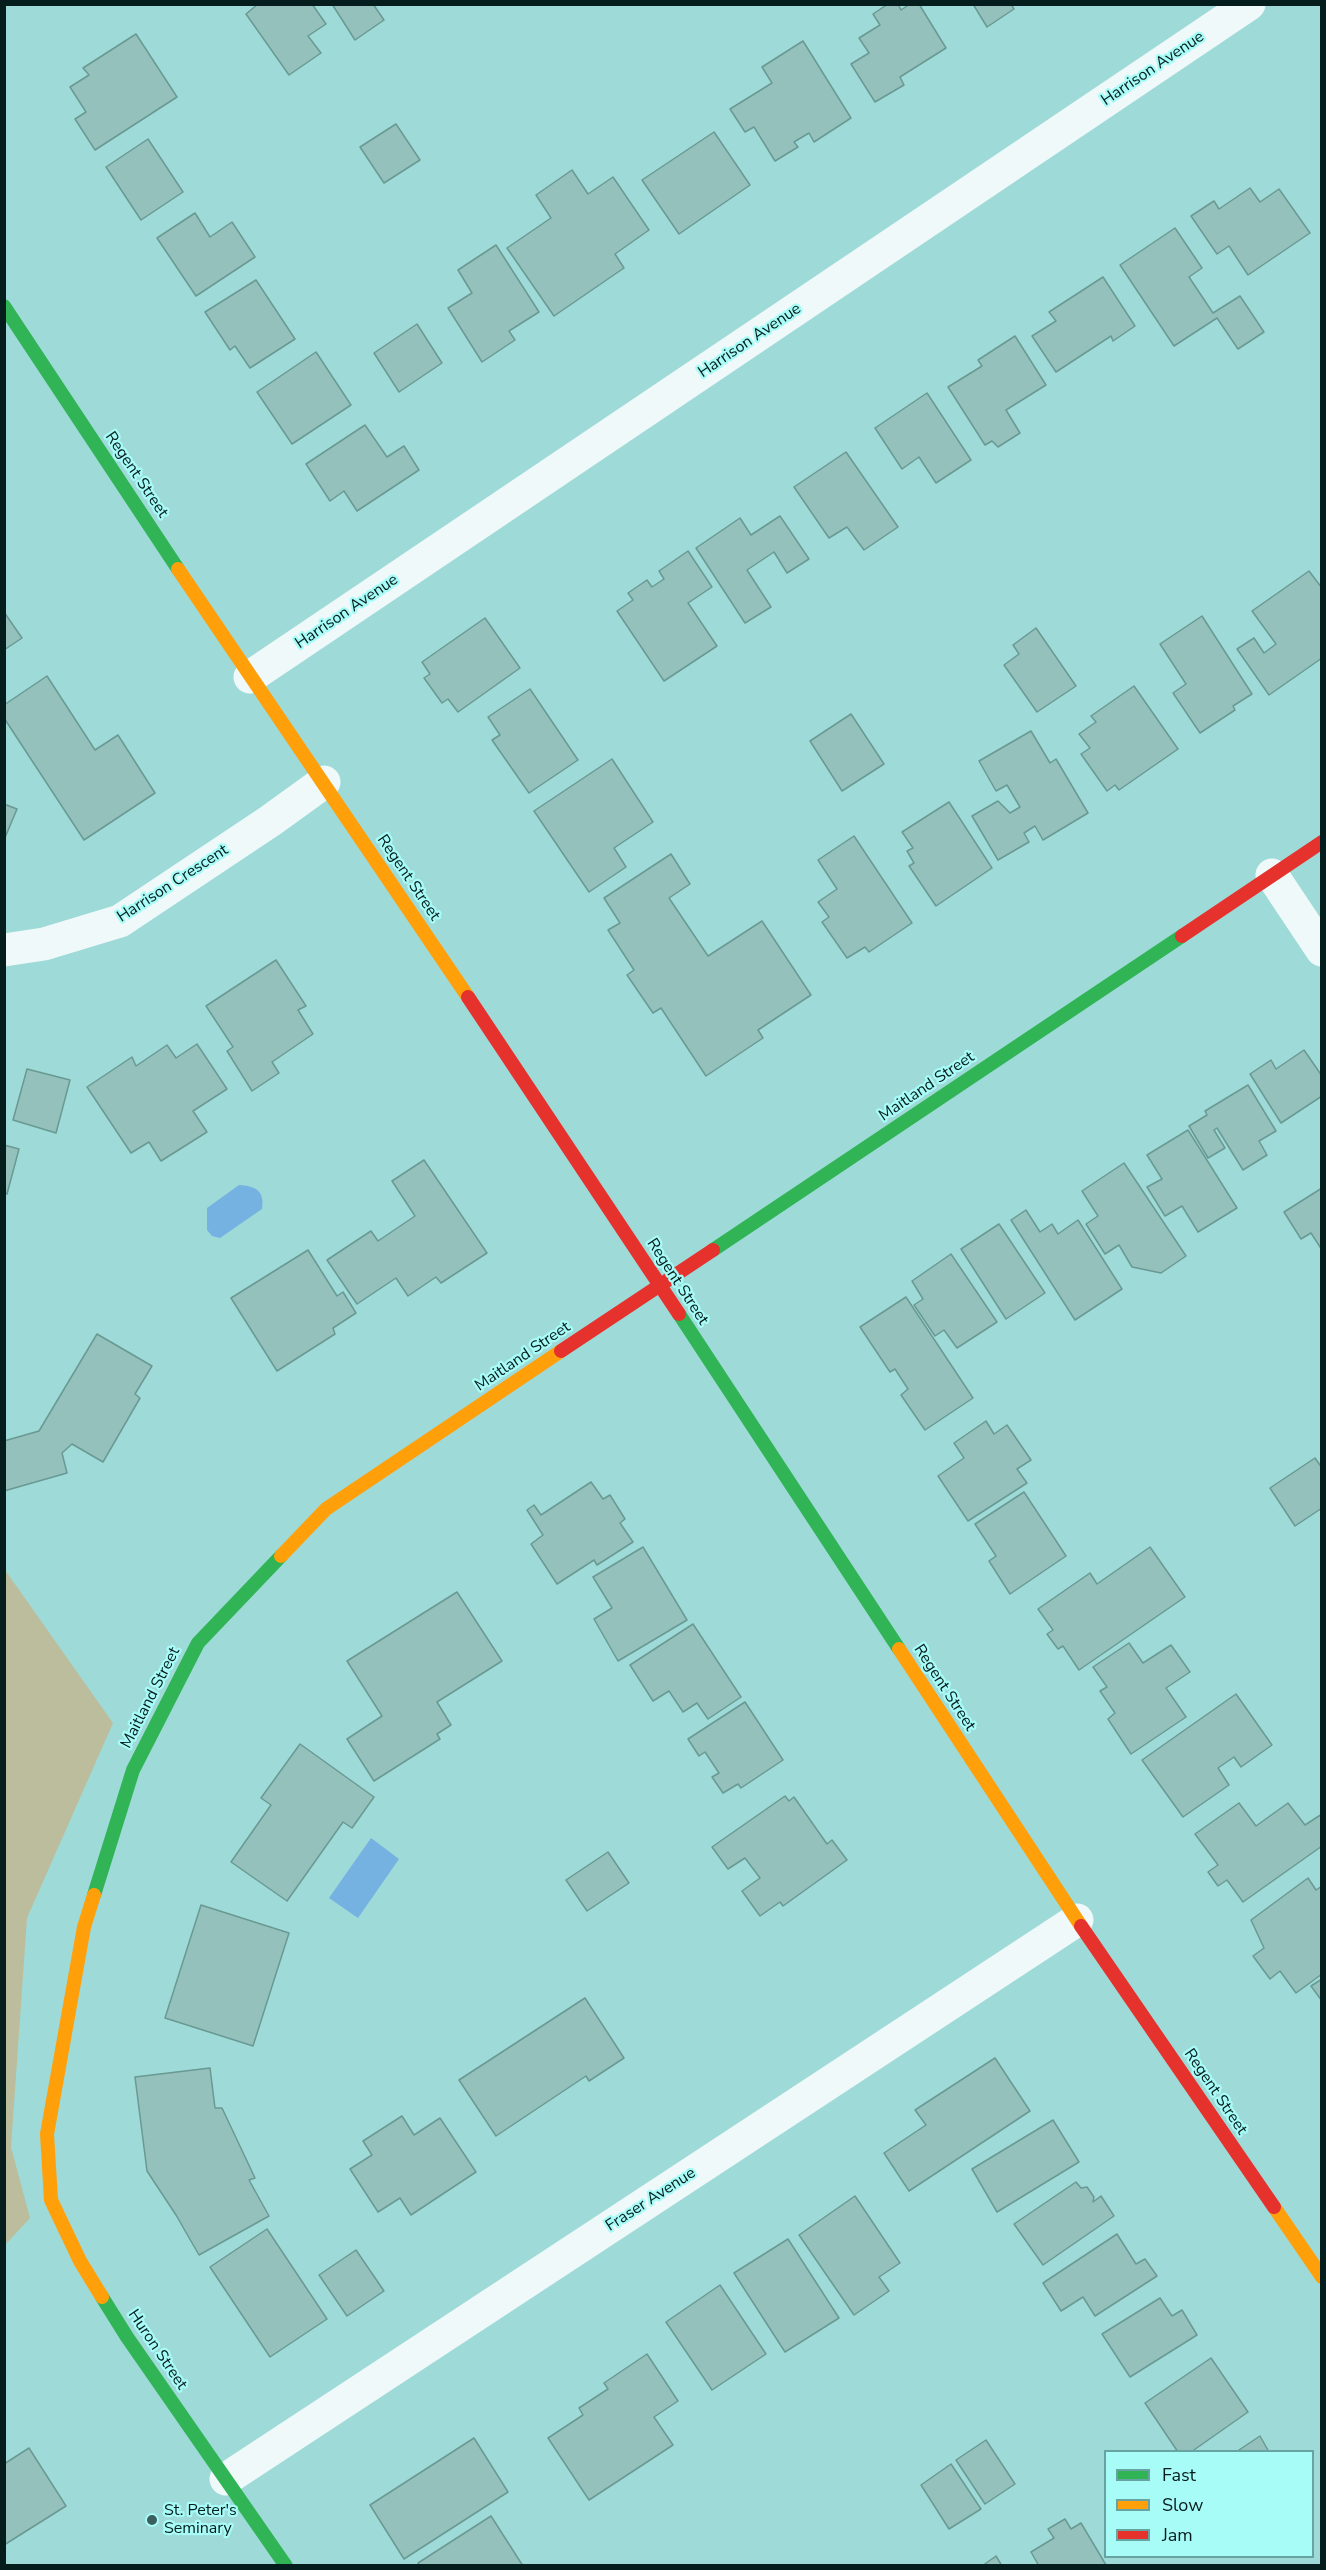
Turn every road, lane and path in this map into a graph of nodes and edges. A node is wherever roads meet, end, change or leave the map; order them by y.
1 (1250, 4) edge
2 (4, 306) edge
3 (250, 677) junction
4 (324, 782) junction
5 (1322, 842) edge
6 (1272, 875) junction
7 (4, 950) edge
8 (1322, 950) edge
9 (660, 1285) junction
10 (1077, 1920) junction
11 (48, 2134) joint
12 (1322, 2277) edge
13 (226, 2479) junction
14 (286, 2565) edge

1 - 3 street, Harrison Avenue
2 - 3 street, Regent Street
3 - 4 street, Regent Street
4 - 7 street, Harrison Crescent
4 - 9 street, Regent Street
5 - 6 street, Maitland Street
6 - 8 street
6 - 9 street, Maitland Street
9 - 10 street, Regent Street
9 - 11 street, Maitland Street
10 - 12 street, Regent Street
10 - 13 street, Fraser Avenue
11 - 13 street, Huron Street
13 - 14 street, Huron Street

